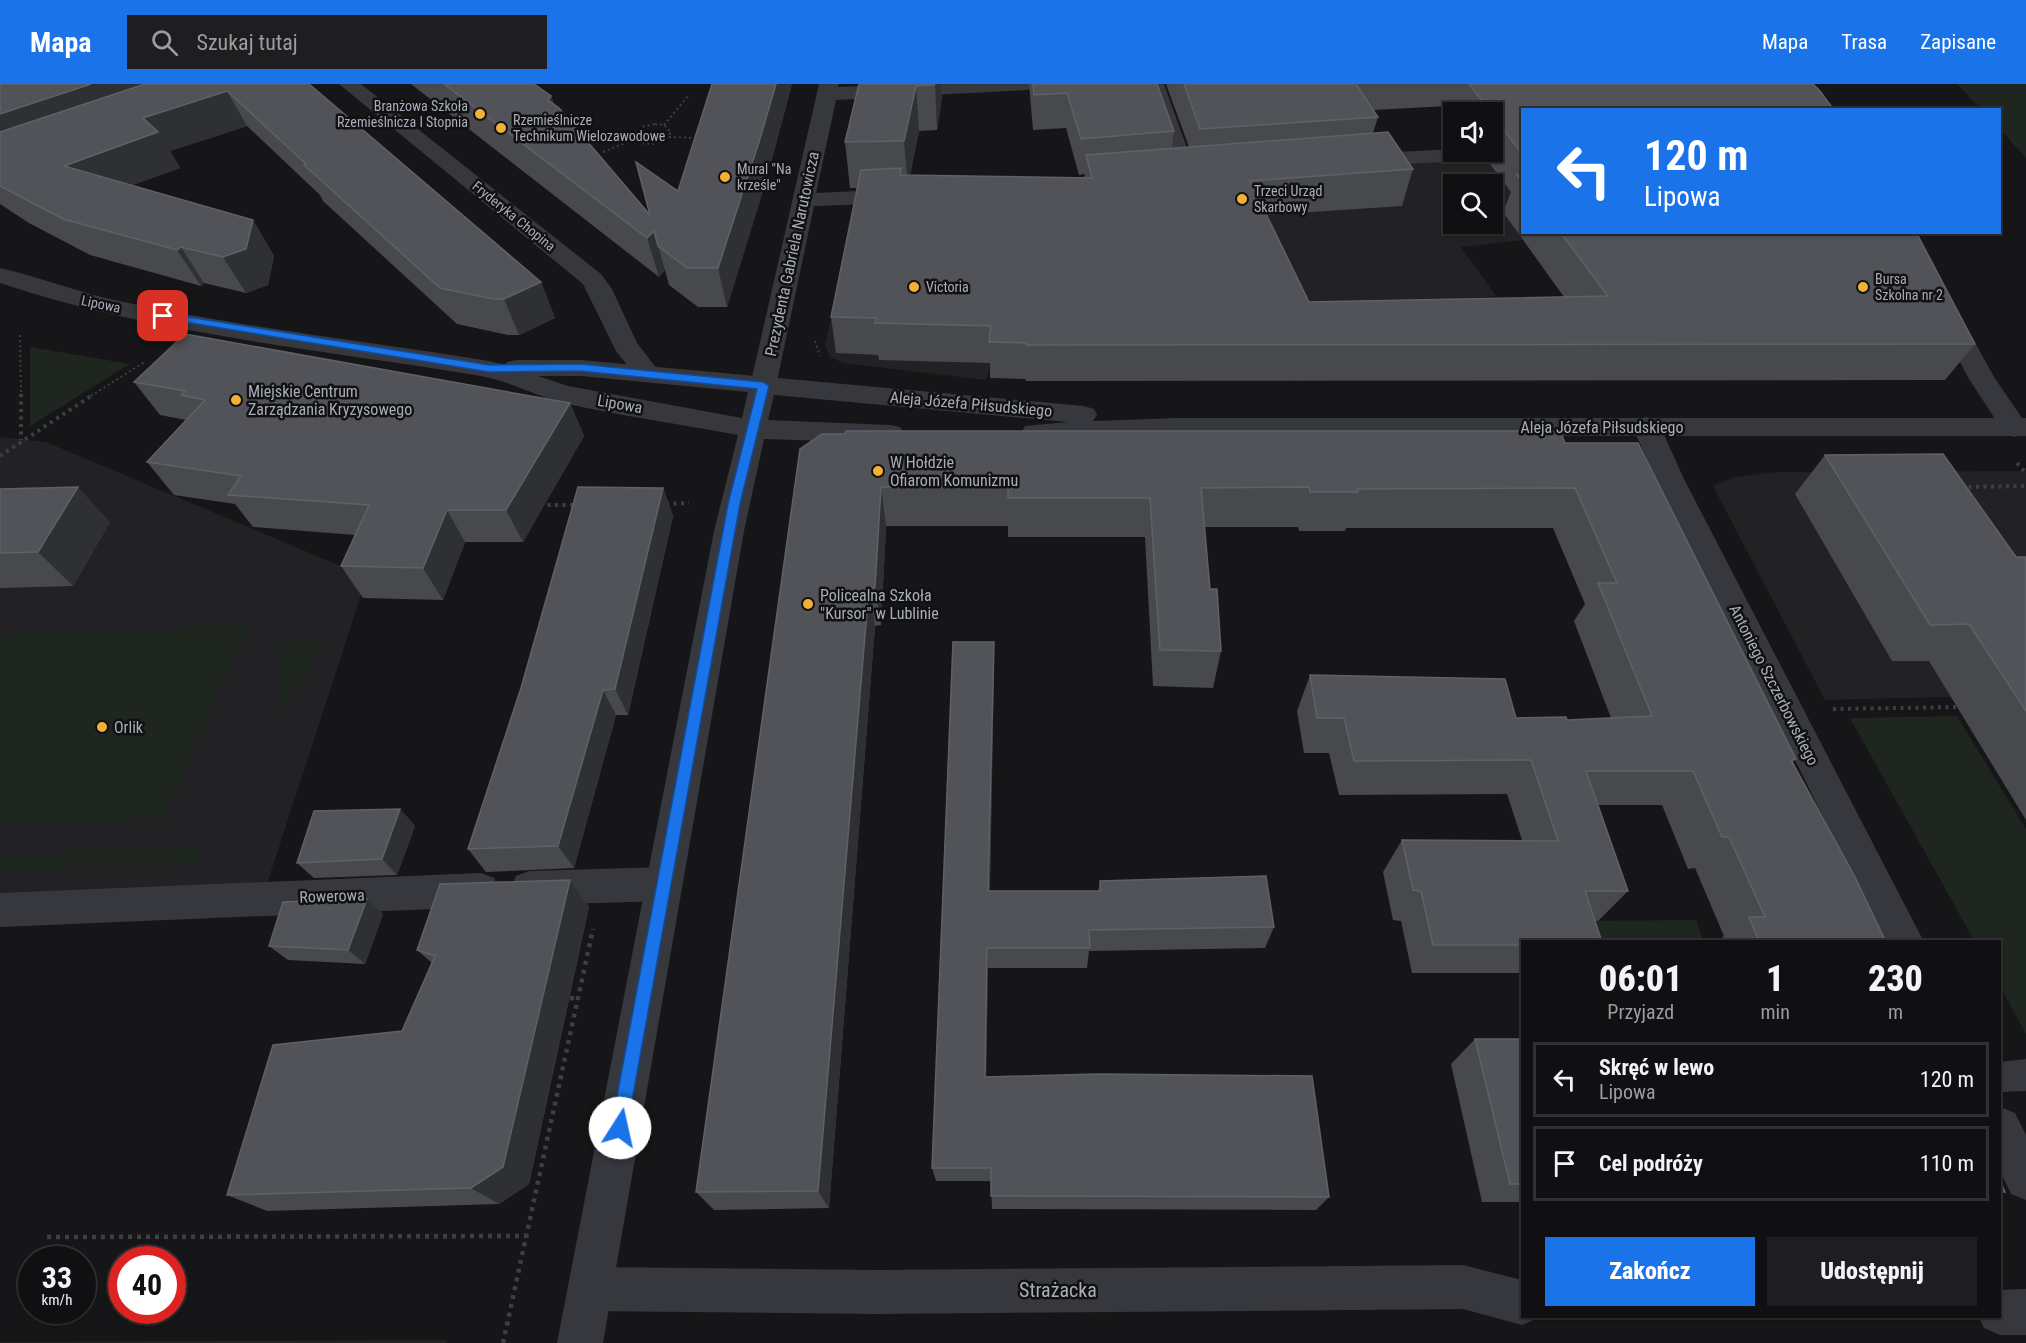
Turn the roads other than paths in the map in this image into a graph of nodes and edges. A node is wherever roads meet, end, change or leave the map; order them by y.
1 (349, 84) edge
2 (1026, 84) edge
3 (1154, 84) edge
4 (828, 89) edge
5 (1443, 156) edge
6 (1339, 162) edge
7 (1208, 172) edge
8 (1185, 173) junction
9 (1162, 175) edge
10 (925, 194) edge
11 (804, 200) junction
12 (1903, 234) edge
13 (0, 275) edge
14 (489, 369) junction
15 (648, 374) junction
16 (763, 386) junction
17 (1646, 426) junction
18 (1178, 427) junction
19 (2020, 428) edge
20 (753, 429) junction
21 (1008, 434) edge
22 (919, 435) edge
23 (664, 884) junction
24 (0, 910) edge
25 (1904, 940) edge
26 (2026, 1075) edge
27 (2001, 1077) edge
28 (2001, 1130) edge
29 (2026, 1179) edge
30 (591, 1289) junction
31 (1521, 1302) edge
32 (2001, 1312) edge
33 (2026, 1312) edge
34 (580, 1343) edge

1 - 15 street, Fryderyka Chopina
2 - 4 street
3 - 8 street
4 - 11 street, Prezydenta Gabriela Narutowicza
5 - 6 street
7 - 8 street
8 - 9 street
10 - 11 street
11 - 16 street, Prezydenta Gabriela Narutowicza
12 - 19 street
13 - 14 street, Lipowa
14 - 15 street, Lipowa
14 - 20 street, Lipowa
15 - 16 street, Lipowa
16 - 18 street, Aleja Józefa Piłsudskiego
16 - 20 street, Prezydenta Gabriela Narutowicza
17 - 18 street, Aleja Józefa Piłsudskiego
17 - 19 street, Aleja Józefa Piłsudskiego
17 - 25 street, Antoniego Szczerbowskiego
18 - 21 street, Aleja Józefa Piłsudskiego
20 - 22 street
20 - 23 street, Prezydenta Gabriela Narutowicza
23 - 24 street, Rowerowa
23 - 30 street, Prezydenta Gabriela Narutowicza
26 - 27 lane
28 - 29 street
30 - 31 street, Strażacka
30 - 34 street, Prezydenta Gabriela Narutowicza
32 - 33 street

